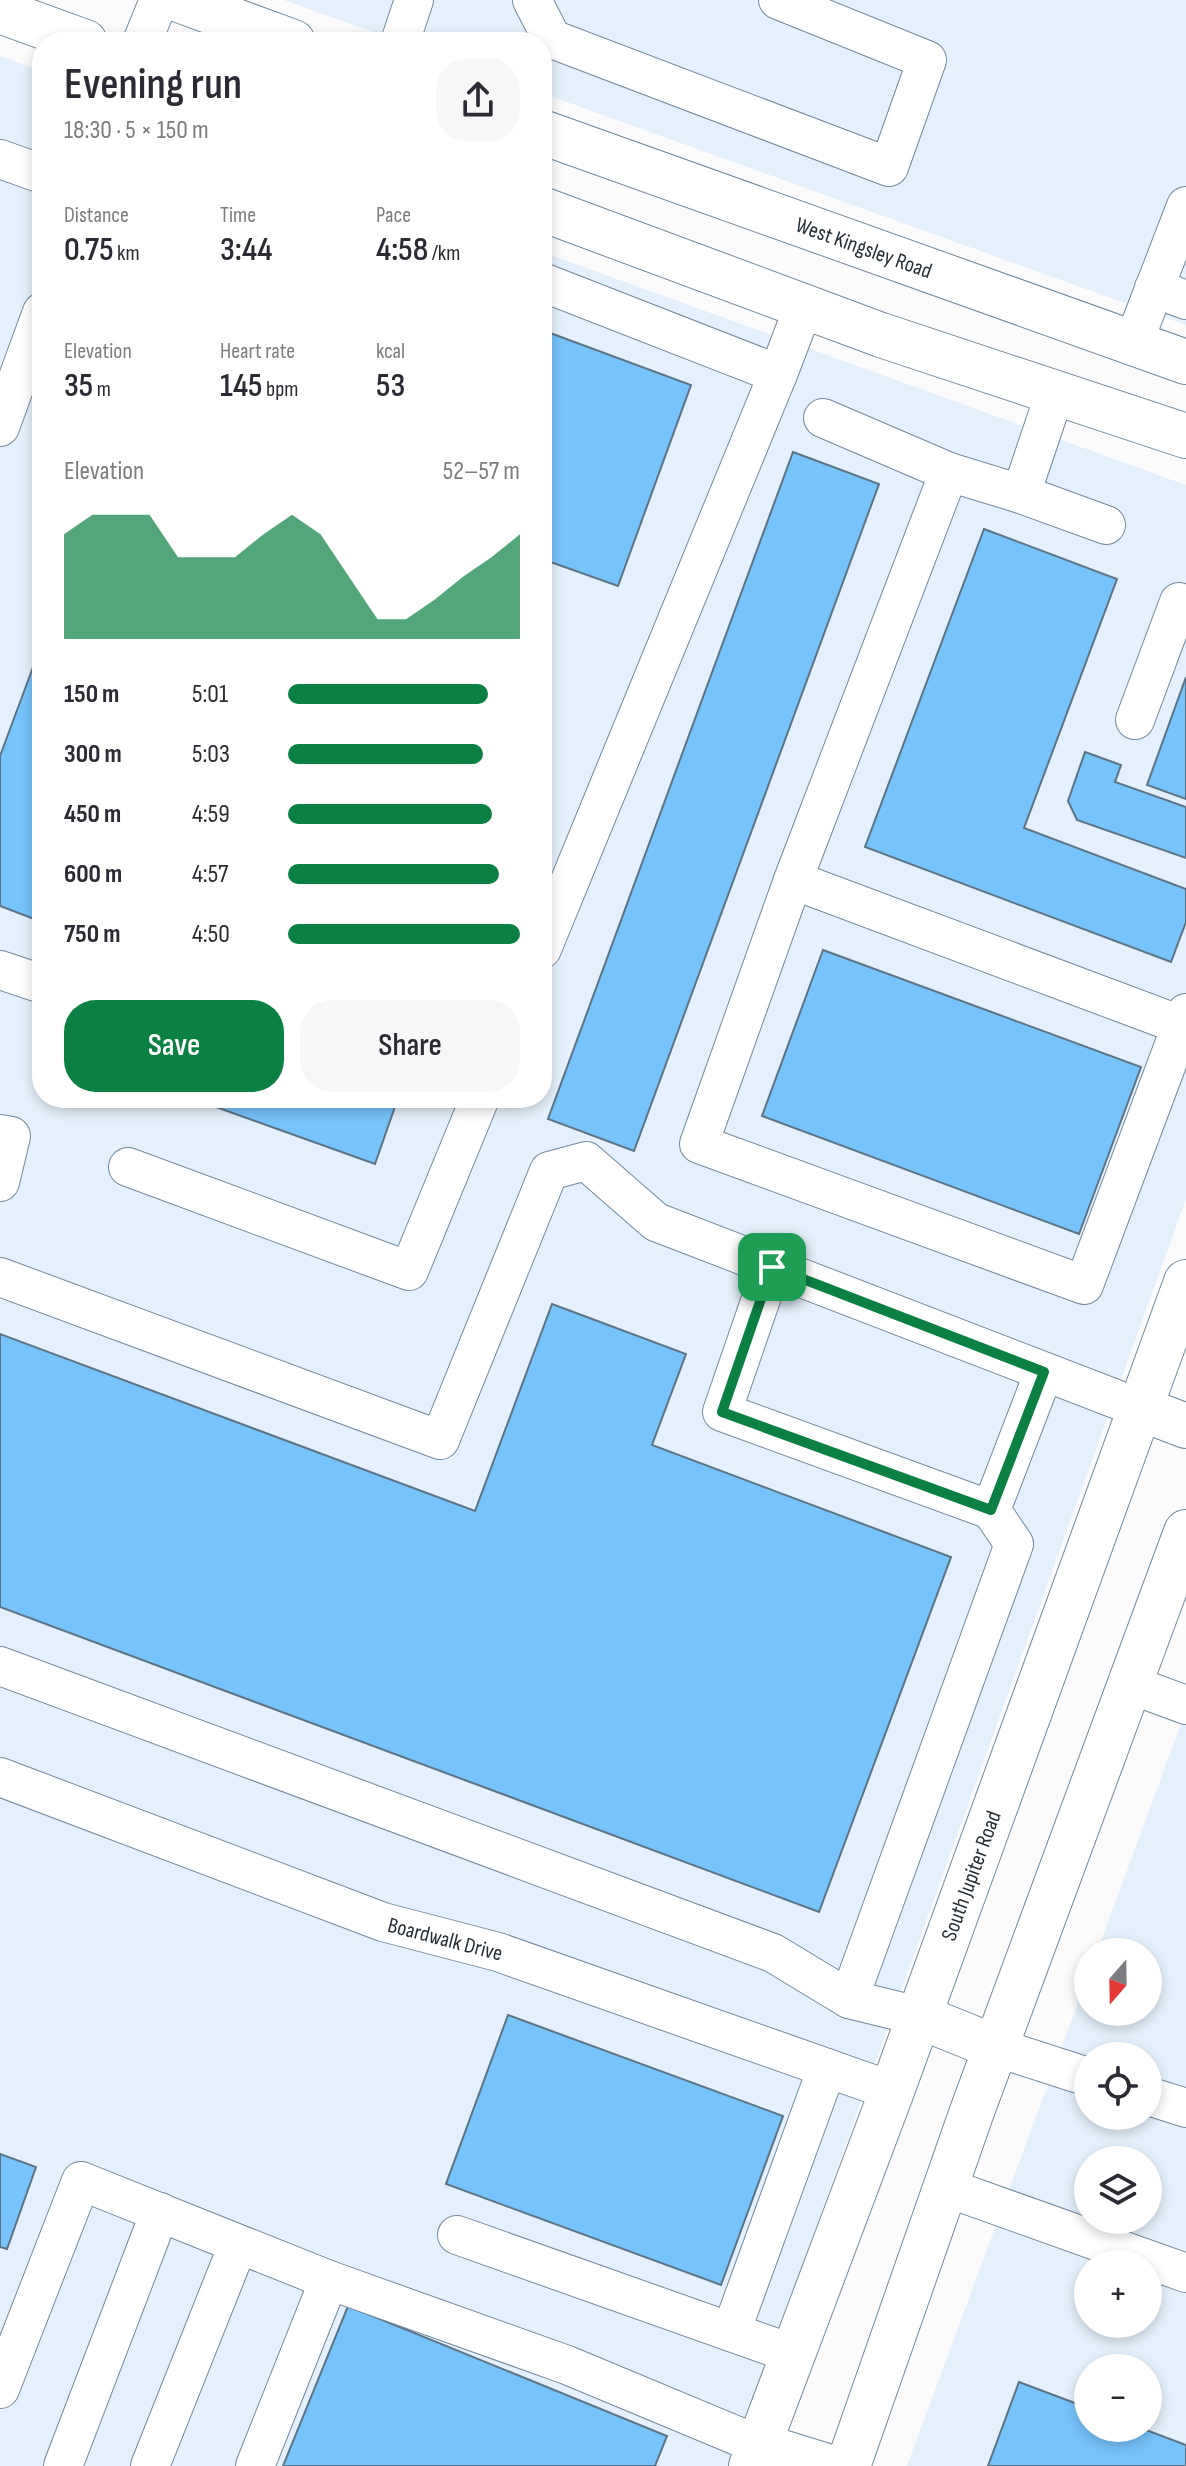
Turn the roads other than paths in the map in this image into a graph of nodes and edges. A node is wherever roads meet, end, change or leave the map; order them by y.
1 (159, 0) edge
2 (179, 0) edge
3 (414, 0) edge
4 (532, 0) edge
5 (778, 0) edge
6 (0, 11) edge
7 (58, 32) edge
8 (146, 32) edge
9 (266, 32) edge
10 (403, 32) edge
11 (548, 32) edge
12 (552, 39) edge
13 (552, 136) edge
14 (0, 159) edge
15 (32, 170) edge
16 (1186, 206) edge
17 (552, 213) edge
18 (552, 286) edge
19 (1170, 294) edge
20 (804, 306) junction
21 (32, 339) edge
22 (1133, 344) junction
23 (1186, 362) edge
24 (778, 374) junction
25 (1055, 393) junction
26 (823, 418) dead end
27 (0, 427) edge
28 (1186, 436) edge
29 (949, 472) junction
30 (1021, 494) junction
31 (1106, 525) dead end
32 (1184, 596) edge
33 (1135, 720) dead end
34 (793, 880) junction
35 (552, 925) edge
36 (0, 970) edge
37 (32, 981) edge
38 (1184, 1022) edge
39 (476, 1108) edge
40 (0, 1134) edge
41 (128, 1167) dead end
42 (0, 1182) edge
43 (772, 1267) junction
44 (0, 1277) edge
45 (1186, 1282) edge
46 (1044, 1372) junction
47 (1139, 1408) junction
48 (1186, 1426) edge
49 (991, 1510) junction
50 (1186, 1532) edge
51 (0, 1666) edge
52 (1129, 1684) junction
53 (1186, 1705) edge
54 (0, 1777) edge
55 (849, 1999) junction
56 (918, 2016) junction
57 (995, 2047) junction
58 (827, 2068) junction
59 (1074, 2072) edge
60 (892, 2091) junction
61 (1162, 2100) edge
62 (1186, 2108) edge
63 (945, 2187) junction
64 (160, 2212) junction
65 (457, 2235) dead end
66 (238, 2245) junction
67 (1186, 2273) edge
68 (329, 2280) junction
69 (731, 2332) junction
70 (793, 2354) junction
71 (0, 2389) edge
72 (755, 2456) edge
73 (63, 2466) edge
74 (150, 2466) edge
75 (255, 2466) edge
76 (827, 2466) edge
77 (848, 2466) edge

1 - 8 street
2 - 9 main road
3 - 10 street
4 - 11 street
5 - 12 street
6 - 7 main road
13 - 22 main road, West Kingsley Road
14 - 15 street
16 - 19 street
17 - 20 main road
18 - 24 street
19 - 22 street
20 - 24 street
20 - 25 main road
21 - 27 street
22 - 23 main road, West Kingsley Road
24 - 35 street
25 - 28 main road
25 - 30 street
26 - 29 street
29 - 30 street
29 - 34 street
30 - 31 street
32 - 33 street
34 - 38 street
34 - 38 street
36 - 37 street
39 - 41 street
40 - 42 street
43 - 44 street
43 - 46 street
43 - 49 street
45 - 47 main road, South Jupiter Road
46 - 47 street
46 - 49 street
47 - 48 main road
47 - 56 main road, South Jupiter Road
49 - 55 street
50 - 52 main road
51 - 55 street
52 - 53 street
52 - 57 main road
54 - 58 street, Boardwalk Drive
55 - 56 street
56 - 57 main road
56 - 60 main road, South Jupiter Road
57 - 59 street
57 - 63 main road
58 - 60 street, Boardwalk Drive
58 - 69 street
60 - 70 main road, South Jupiter Road
61 - 62 street
63 - 67 street
63 - 77 main road
64 - 66 street
64 - 71 street
64 - 73 street
65 - 69 street
66 - 68 street
66 - 74 street
68 - 72 street
68 - 75 street
69 - 70 street
70 - 72 main road, South Jupiter Road
72 - 76 main road

